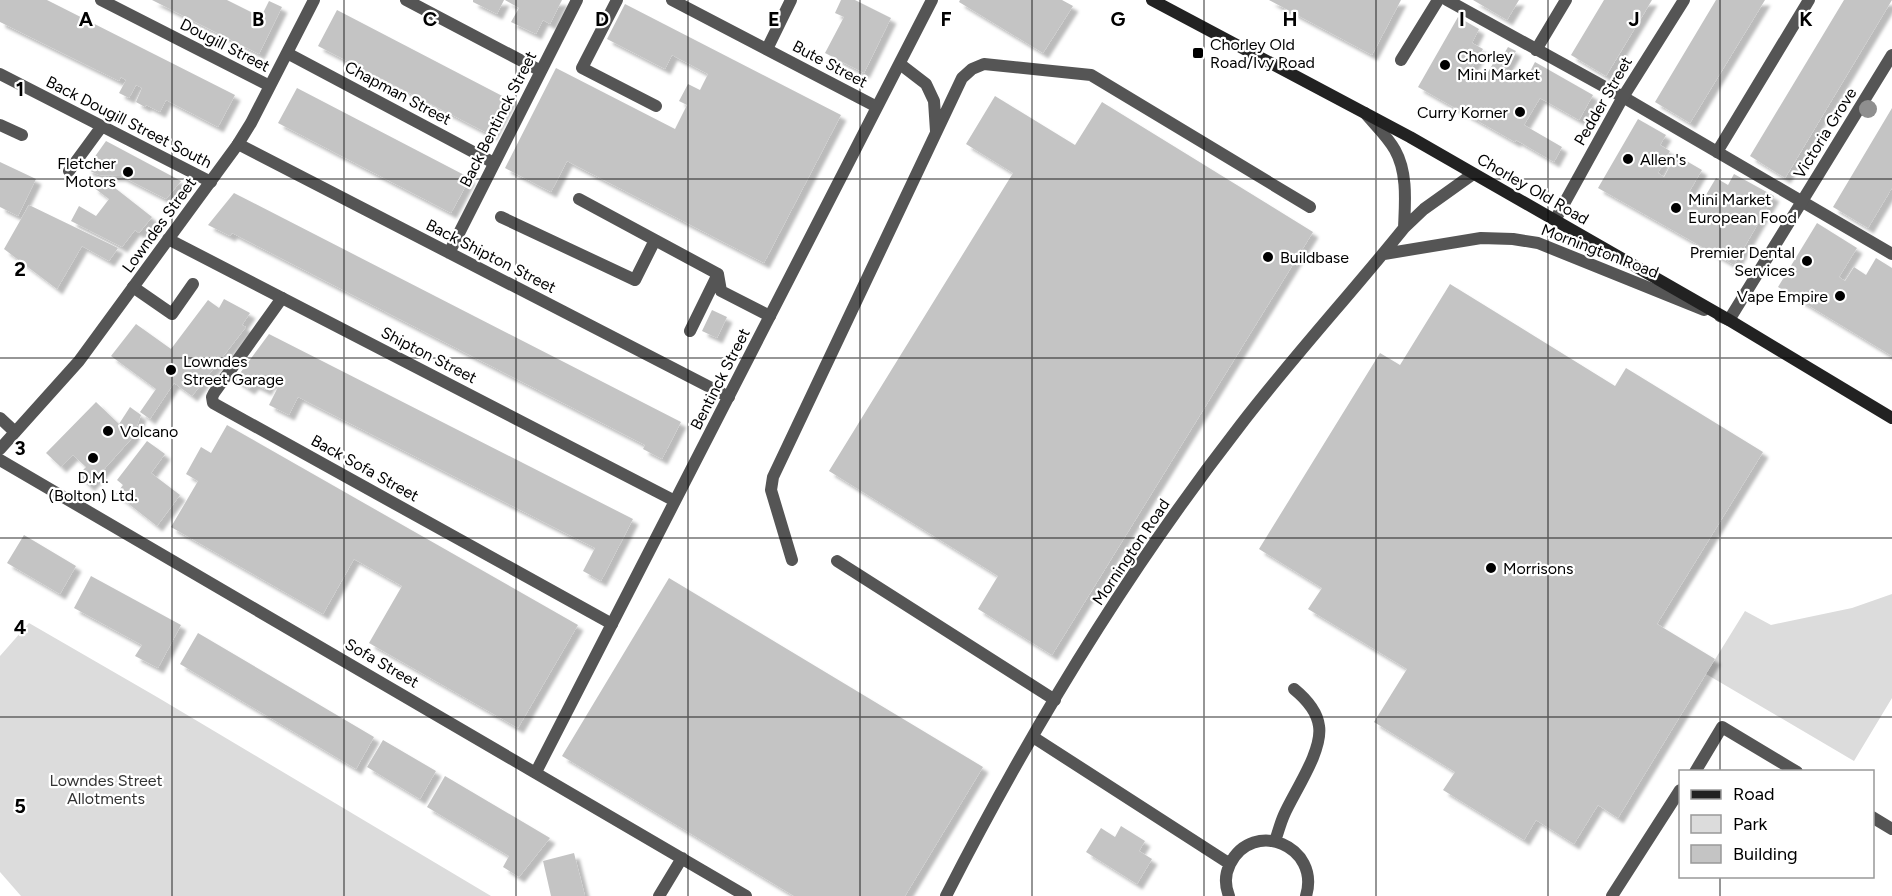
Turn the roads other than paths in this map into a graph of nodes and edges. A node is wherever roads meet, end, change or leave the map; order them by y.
1 (101, 0) edge
2 (314, 0) edge
3 (406, 0) edge
4 (577, 0) edge
5 (616, 0) edge
6 (672, 0) edge
7 (791, 0) edge
8 (932, 0) edge
9 (1152, 0) edge
10 (1438, 0) edge
11 (1446, 0) edge
12 (1566, 0) edge
13 (1684, 0) edge
14 (1809, 0) edge
15 (766, 49) junction
16 (1536, 50) junction
17 (287, 53) junction
18 (1892, 56) edge
19 (1401, 60) dead end
20 (900, 64) junction
21 (541, 71) junction
22 (0, 74) edge
23 (270, 86) junction
24 (1623, 97) junction
25 (656, 106) dead end
26 (877, 107) junction
27 (1365, 113) junction
28 (0, 125) edge
29 (102, 126) junction
30 (936, 132) junction
31 (22, 135) dead end
32 (238, 144) junction
33 (1717, 152) junction
34 (494, 162) junction
35 (69, 171) dead end
36 (1473, 174) junction
37 (211, 182) junction
38 (579, 199) dead end
39 (1802, 201) junction
40 (1310, 207) dead end
41 (501, 217) dead end
42 (1555, 220) junction
43 (1404, 228) junction
44 (168, 239) junction
45 (655, 240) junction
46 (1892, 252) edge
47 (449, 253) junction
48 (1384, 254) junction
49 (718, 274) junction
50 (193, 284) dead end
51 (133, 287) junction
52 (282, 298) junction
53 (770, 316) junction
54 (1729, 320) junction
55 (690, 331) dead end
56 (729, 397) junction
57 (0, 418) edge
58 (1892, 418) edge
59 (15, 432) junction
60 (0, 448) edge
61 (0, 460) edge
62 (675, 501) junction
63 (792, 560) dead end
64 (837, 561) dead end
65 (612, 624) junction
66 (1294, 688) dead end
67 (1055, 700) junction
68 (1033, 737) junction
69 (1696, 770) edge
70 (1795, 770) edge
71 (536, 772) junction
72 (1679, 792) edge
73 (1874, 818) edge
74 (1892, 829) edge
75 (1275, 842) junction
76 (682, 858) junction
77 (1230, 864) junction
78 (658, 896) edge
79 (746, 896) edge
80 (946, 896) edge
81 (1229, 896) edge
82 (1306, 896) edge
83 (1612, 896) edge

1 - 23 street, Dougill Street
2 - 17 street, Lowndes Street
3 - 21 street
4 - 21 street, Back Bentinck Street
5 - 25 street
6 - 15 street, Bute Street
7 - 15 street
8 - 20 street, Bentinck Street
9 - 27 main road, Chorley Old Road
10 - 19 street
11 - 16 street
12 - 16 street
13 - 24 street, Pedder Street
14 - 33 street
15 - 26 street, Bute Street
16 - 24 street
17 - 23 street, Lowndes Street
17 - 34 street, Chapman Street
18 - 39 street, Victoria Grove
20 - 26 street, Bentinck Street
20 - 30 street
21 - 34 street, Back Bentinck Street
22 - 29 street, Back Dougill Street South
23 - 32 street, Lowndes Street
24 - 33 street
24 - 42 street, Pedder Street
26 - 53 street, Bentinck Street
27 - 36 main road, Chorley Old Road
27 - 43 street
28 - 31 street
29 - 35 street
29 - 37 street, Back Dougill Street South
30 - 40 street
30 - 63 street
32 - 37 street, Lowndes Street
32 - 47 street, Back Shipton Street
33 - 39 street
34 - 47 street, Back Bentinck Street
36 - 42 main road, Chorley Old Road
36 - 43 street, Mornington Road
37 - 44 street, Lowndes Street
38 - 45 street
39 - 46 street
39 - 54 street, Victoria Grove
41 - 45 street
42 - 54 main road, Chorley Old Road
43 - 48 street, Mornington Road
44 - 51 street, Lowndes Street
44 - 52 street, Shipton Street
45 - 49 street
47 - 56 street, Back Shipton Street
48 - 54 street, Mornington Road
48 - 67 street, Mornington Road
49 - 53 street
49 - 55 street
50 - 51 street
51 - 59 street, Lowndes Street
52 - 62 street, Shipton Street
52 - 65 street, Back Sofa Street
53 - 56 street, Bentinck Street
54 - 58 main road, Chorley Old Road
56 - 62 street, Bentinck Street
57 - 59 street
59 - 60 street, Lowndes Street
61 - 71 street, Sofa Street
62 - 65 street, Bentinck Street
64 - 67 street
65 - 71 street, Bentinck Street
66 - 75 street
67 - 68 street, Mornington Road
68 - 77 street
68 - 80 street, Mornington Road
69 - 70 street
71 - 76 street, Sofa Street
72 - 83 street
73 - 74 street
75 - 77 street
75 - 82 street
76 - 78 street
76 - 79 street, Sofa Street
77 - 81 street

